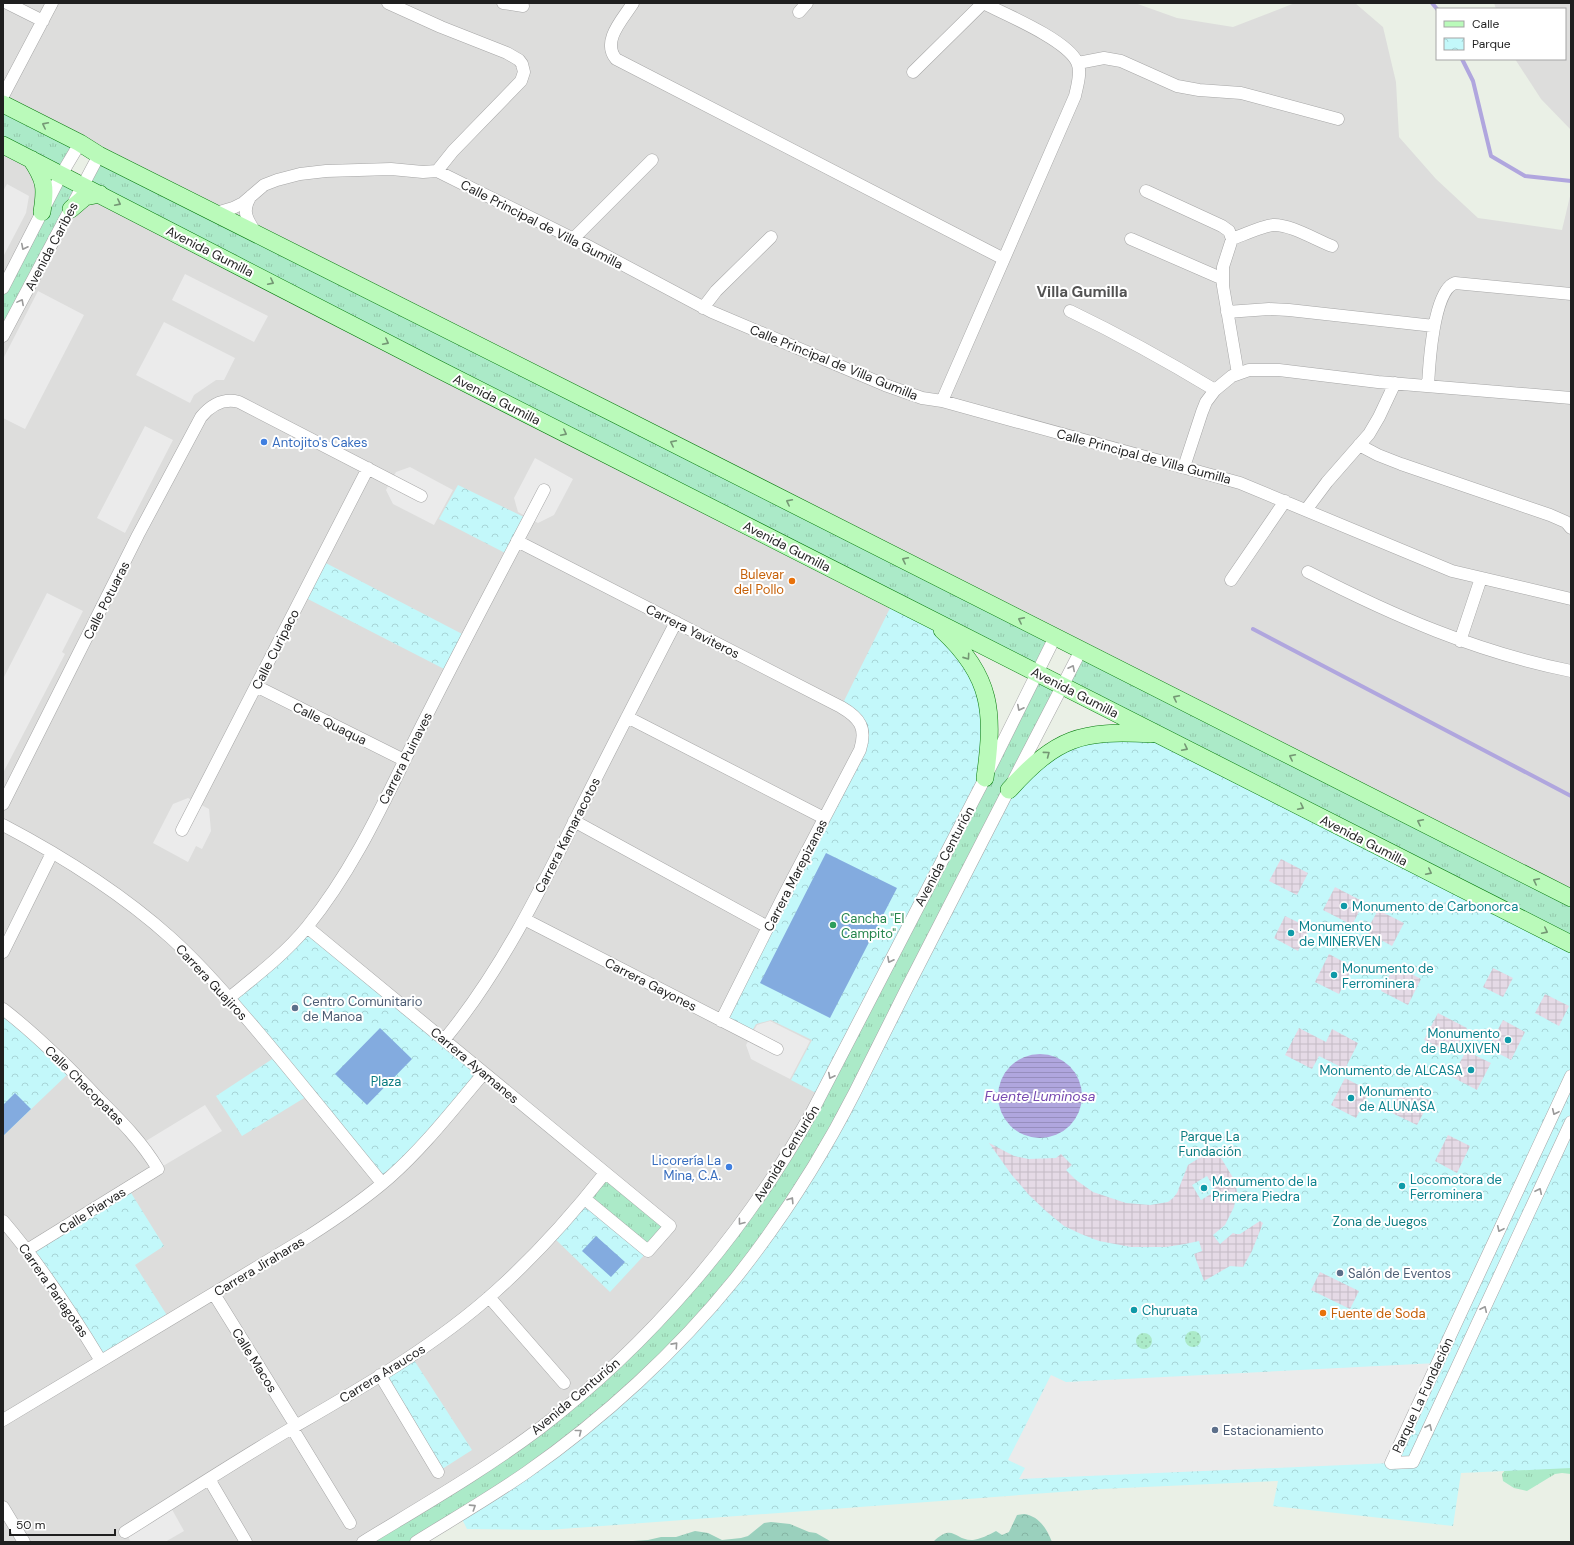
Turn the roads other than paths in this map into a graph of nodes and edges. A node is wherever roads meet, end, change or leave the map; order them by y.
1 (7, 3) edge
2 (52, 3) edge
3 (388, 3) edge
4 (503, 3) edge
5 (633, 3) edge
6 (523, 6) dead end
7 (43, 21) junction
8 (1078, 63) junction
9 (913, 72) dead end
10 (3, 96) edge
11 (3, 104) edge
12 (1338, 119) dead end
13 (80, 143) junction
14 (3, 145) edge
15 (99, 155) junction
16 (31, 159) junction
17 (652, 160) dead end
18 (437, 171) junction
19 (61, 175) junction
20 (83, 186) junction
21 (1146, 191) dead end
22 (100, 194) junction
23 (252, 195) junction
24 (71, 209) junction
25 (42, 212) junction
26 (216, 213) junction
27 (256, 233) junction
28 (771, 237) dead end
29 (573, 239) junction
30 (1131, 239) dead end
31 (1232, 239) junction
32 (1332, 246) dead end
33 (1004, 259) junction
34 (1223, 279) junction
35 (3, 288) edge
36 (1571, 294) edge
37 (704, 308) junction
38 (1070, 311) dead end
39 (1227, 312) junction
40 (1434, 326) junction
41 (3, 336) edge
42 (1238, 374) junction
43 (1395, 383) junction
44 (1428, 386) junction
45 (1215, 390) junction
46 (1571, 398) edge
47 (942, 401) junction
48 (1359, 445) junction
49 (1184, 467) junction
50 (368, 468) junction
51 (544, 490) dead end
52 (421, 496) dead end
53 (1285, 502) junction
54 (1306, 510) junction
55 (1569, 521) edge
56 (517, 541) junction
57 (1308, 572) dead end
58 (1481, 578) junction
59 (1231, 580) dead end
60 (1571, 599) edge
61 (930, 619) junction
62 (676, 622) junction
63 (1055, 637) junction
64 (1460, 641) junction
65 (1081, 650) junction
66 (1571, 671) edge
67 (1037, 673) junction
68 (256, 686) junction
69 (1063, 686) junction
70 (627, 717) junction
71 (862, 728) joint
72 (1158, 735) junction
73 (404, 760) junction
74 (985, 778) junction
75 (1009, 790) junction
76 (3, 804) edge
77 (824, 818) junction
78 (574, 821) junction
79 (3, 825) edge
80 (182, 830) dead end
81 (52, 853) junction
82 (1571, 898) edge
83 (524, 919) junction
84 (307, 927) junction
85 (768, 928) junction
86 (1571, 944) edge
87 (3, 952) edge
88 (229, 998) junction
89 (3, 1009) edge
90 (721, 1021) junction
91 (444, 1040) junction
92 (777, 1049) dead end
93 (484, 1073) junction
94 (1571, 1076) edge
95 (1571, 1122) edge
96 (158, 1169) joint
97 (605, 1173) junction
98 (382, 1183) junction
99 (585, 1199) junction
100 (3, 1221) edge
101 (27, 1250) junction
102 (214, 1294) junction
103 (489, 1297) junction
104 (101, 1361) junction
105 (380, 1375) junction
106 (564, 1383) dead end
107 (3, 1420) edge
108 (294, 1427) junction
109 (438, 1472) dead end
110 (209, 1479) junction
111 (3, 1507) edge
112 (350, 1523) dead end
113 (448, 1523) junction
114 (125, 1532) dead end
115 (24, 1542) edge
116 (246, 1542) edge
117 (363, 1542) edge
118 (416, 1542) edge
119 (428, 1542) edge

1 - 7 street
2 - 7 street
3 - 18 street
4 - 6 street
5 - 33 street
7 - 10 street
8 - 9 street
8 - 12 street
8 - 33 street
13 -> 11 main road
13 - 15 main road
13 - 19 street, Avenida Caribes
14 - 16 main road, Avenida Gumilla
15 - 20 street, Avenida Caribes
15 - 26 main road
16 - 19 main road, Avenida Gumilla
16 - 25 main road
17 - 29 street
18 - 23 street, Calle Principal de Villa Gumilla
18 - 29 street, Calle Principal de Villa Gumilla
19 - 20 main road, Avenida Gumilla
19 - 25 street, Avenida Caribes
20 - 22 main road, Avenida Gumilla
20 - 24 street, Avenida Caribes
21 - 31 street
22 - 24 main road
22 -> 61 main road, Avenida Gumilla
23 - 26 street, Calle Principal de Villa Gumilla
23 - 27 street
41 -> 24 street, Avenida Caribes
25 -> 35 street, Avenida Caribes
26 - 27 main road
63 -> 27 main road
28 - 37 street
29 - 37 street, Calle Principal de Villa Gumilla
30 - 34 street
31 - 32 street
31 - 34 street
33 - 47 street
34 - 39 street
36 - 40 street
37 - 47 street, Calle Principal de Villa Gumilla
38 - 45 street
39 - 40 street
39 - 42 street
40 - 44 street
42 - 43 street
42 - 45 street
43 - 44 street
43 - 48 street
44 - 46 street
45 - 49 street
47 - 49 street, Calle Principal de Villa Gumilla
48 - 54 street
48 - 55 street
49 - 53 street, Calle Principal de Villa Gumilla
50 - 52 street
50 - 68 street, Calle Curipaco
50 - 76 street, Calle Potuaras
51 - 56 street, Carrera Puinaves
53 - 54 street, Calle Principal de Villa Gumilla
53 - 59 street
54 - 58 street, Calle Principal de Villa Gumilla
56 - 62 street, Carrera Yaviteros
56 - 73 street, Carrera Puinaves
57 - 64 street
58 - 60 street, Calle Principal de Villa Gumilla
58 - 64 street
61 - 67 main road, Avenida Gumilla
61 -> 74 main road
62 - 70 street, Carrera Kamaracotos
62 - 71 street, Carrera Yaviteros
63 - 65 main road
63 - 67 street, Avenida Centurión
64 - 66 street
69 -> 65 street, Avenida Centurión
82 -> 65 main road
67 - 69 main road, Avenida Gumilla
67 -> 74 street, Avenida Centurión
68 - 73 street, Calle Quaqua
68 - 80 street, Calle Curipaco
69 - 72 main road, Avenida Gumilla
69 - 75 street, Avenida Centurión
70 - 77 street
70 - 78 street, Carrera Kamaracotos
71 - 77 street, Carrera Marepizanas
75 -> 72 main road
72 -> 86 main road, Avenida Gumilla
73 - 84 street, Carrera Puinaves
74 -> 117 street, Avenida Centurión
113 -> 75 street, Avenida Centurión
77 - 85 street, Carrera Marepizanas
78 - 83 street, Carrera Kamaracotos
78 - 85 street
79 - 81 street, Carrera Guajiros
81 - 87 street
81 - 88 street, Carrera Guajiros
83 - 90 street, Carrera Gayones
83 - 91 street, Carrera Kamaracotos
84 - 88 street, Carrera Puinaves
84 - 91 street, Carrera Ayamanes
85 - 90 street, Carrera Marepizanas
88 - 98 street, Carrera Guajiros
89 - 96 street, Calle Chacopatas
90 - 92 street, Carrera Gayones
91 - 93 street, Carrera Ayamanes
93 - 97 street, Carrera Ayamanes
93 - 98 street, Carrera Jiraharas
94 -> 95 street, Parque La Fundación
96 - 101 street, Calle Piarvas
97 - 99 street, Carrera Araucos
97 - 99 street, Carrera Ayamanes
98 - 102 street, Carrera Jiraharas
99 - 103 street, Carrera Araucos
100 - 101 street, Carrera Pariagotas
101 - 104 street, Carrera Pariagotas
102 - 104 street, Carrera Jiraharas
102 - 108 street, Calle Macos
103 - 105 street, Carrera Araucos
103 - 106 street
104 - 107 street, Carrera Jiraharas
105 - 108 street, Carrera Araucos
105 - 109 street
108 - 110 street, Carrera Araucos
108 - 112 street, Calle Macos
110 - 114 street, Carrera Araucos
110 - 116 street
111 - 115 street
113 - 118 street, Avenida Centurión
113 - 119 street

